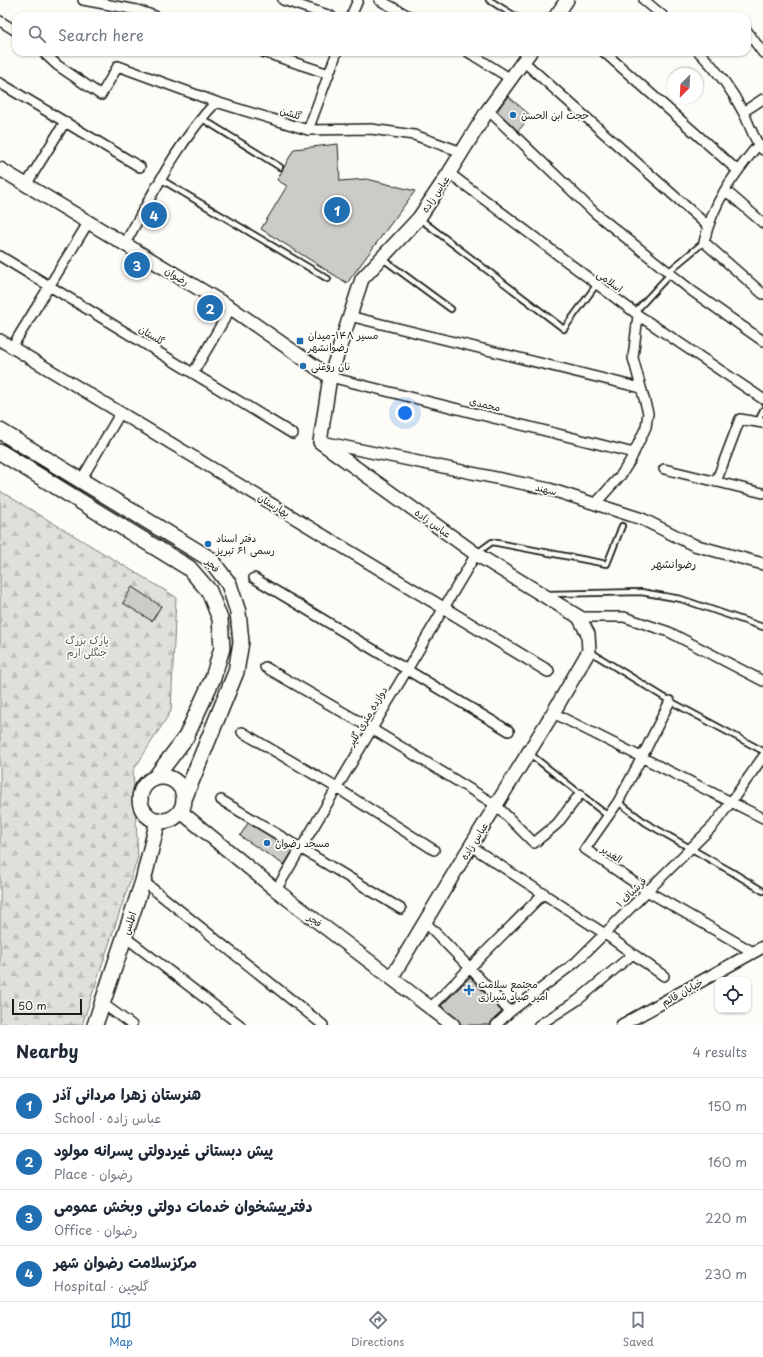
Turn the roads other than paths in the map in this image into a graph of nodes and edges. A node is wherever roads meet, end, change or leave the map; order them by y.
1 (83, 0) edge
2 (283, 0) edge
3 (358, 0) edge
4 (379, 0) edge
5 (489, 0) edge
6 (567, 0) edge
7 (644, 0) edge
8 (143, 12) edge
9 (319, 12) edge
10 (353, 12) edge
11 (402, 12) edge
12 (508, 12) edge
13 (561, 12) edge
14 (658, 12) edge
15 (0, 21) edge
16 (12, 28) edge
17 (751, 36) edge
18 (763, 53) edge
19 (47, 56) edge
20 (275, 56) edge
21 (336, 56) edge
22 (475, 56) edge
23 (609, 56) edge
24 (703, 56) edge
25 (527, 57) edge
26 (329, 74) junction
27 (511, 78) junction
28 (0, 83) edge
29 (763, 98) edge
30 (216, 102) junction
31 (488, 110) junction
32 (743, 112) junction
33 (201, 118) junction
34 (65, 122) junction
35 (308, 130) junction
36 (761, 148) edge
37 (462, 152) junction
38 (140, 167) dead end
39 (280, 167) dead end
40 (0, 169) edge
41 (738, 171) junction
42 (449, 173) junction
43 (162, 180) junction
44 (26, 185) junction
45 (725, 190) junction
46 (419, 218) junction
47 (88, 223) junction
48 (763, 223) edge
49 (708, 226) junction
50 (704, 242) junction
51 (124, 245) junction
52 (0, 256) edge
53 (381, 258) junction
54 (669, 272) junction
55 (328, 279) dead end
56 (597, 284) junction
57 (50, 285) junction
58 (763, 294) edge
59 (230, 308) junction
60 (451, 309) dead end
61 (636, 314) junction
62 (349, 316) junction
63 (0, 340) edge
64 (763, 340) edge
65 (12, 347) junction
66 (193, 373) junction
67 (330, 377) junction
68 (641, 388) junction
69 (763, 399) edge
70 (763, 410) edge
71 (121, 412) junction
72 (760, 423) edge
73 (0, 430) edge
74 (293, 434) dead end
75 (320, 442) junction
76 (0, 452) edge
77 (634, 453) junction
78 (664, 469) dead end
79 (81, 480) junction
80 (716, 482) junction
81 (763, 493) edge
82 (71, 496) junction
83 (595, 504) junction
84 (622, 526) dead end
85 (476, 554) junction
86 (763, 564) edge
87 (254, 578) dead end
88 (543, 594) junction
89 (444, 608) junction
90 (579, 617) junction
91 (763, 627) edge
92 (589, 651) junction
93 (265, 667) dead end
94 (407, 670) junction
95 (548, 671) dead end
96 (763, 681) edge
97 (670, 701) junction
98 (553, 713) junction
99 (372, 729) junction
100 (509, 731) dead end
101 (242, 732) dead end
102 (763, 751) edge
103 (528, 753) junction
104 (642, 757) junction
105 (763, 757) edge
106 (156, 778) junction
107 (337, 788) junction
108 (580, 794) junction
109 (221, 800) dead end
110 (618, 802) junction
111 (731, 802) junction
112 (182, 805) junction
113 (496, 805) junction
114 (608, 816) junction
115 (763, 818) edge
116 (158, 820) junction
117 (301, 848) junction
118 (690, 848) junction
119 (434, 850) dead end
120 (478, 851) dead end
121 (143, 881) junction
122 (276, 890) junction
123 (647, 891) junction
124 (763, 891) edge
125 (544, 893) junction
126 (401, 909) dead end
127 (425, 922) junction
128 (605, 934) junction
129 (125, 937) junction
130 (763, 947) edge
131 (753, 952) junction
132 (633, 954) junction
133 (470, 968) junction
134 (664, 976) dead end
135 (392, 977) junction
136 (102, 1003) junction
137 (431, 1007) junction
138 (510, 1012) junction
139 (95, 1025) edge
140 (132, 1025) edge
141 (240, 1025) edge
142 (323, 1025) edge
143 (453, 1025) edge
144 (496, 1025) edge
145 (539, 1025) edge
146 (622, 1025) edge

1 - 8 street
2 - 9 street
3 - 10 street
4 - 11 street
5 - 12 lane
6 - 13 main road
7 - 14 street
15 - 16 street
17 - 18 street
19 - 30 street, گلشن
20 - 26 street
21 - 26 street
22 - 27 street
23 - 41 street
24 - 32 street
25 - 27 main road, عباس زاده
25 - 49 street
26 - 35 street
27 - 31 main road, عباس زاده
28 - 34 street
29 - 32 street
30 - 33 street
30 - 35 street, گلشن
31 - 37 main road, عباس زاده
31 - 54 street
32 - 36 street
33 - 39 lane
33 - 43 street
34 - 38 street
34 - 44 street
35 - 37 street, گلشن
36 - 41 street
37 - 42 main road, عباس زاده
40 - 44 main road, رضوان
41 - 45 street
42 - 46 main road, عباس زاده
42 - 56 street, اسلامی
43 - 51 street
43 - 55 lane
44 - 47 main road, رضوان
45 - 48 street
45 - 49 street
46 - 53 main road, عباس زاده
46 - 56 lane
47 - 51 main road, رضوان
47 - 57 street
49 - 50 street
50 - 54 lane
50 - 58 street
51 - 59 main road, رضوان
52 - 57 street, گلستان
53 - 60 lane
53 - 62 main road, عباس زاده
54 - 61 lane
54 - 64 street
56 - 61 street, اسلامی
57 - 65 street
57 - 66 street, گلستان
59 - 66 street
59 - 67 main road, رضوان
61 - 68 street
61 - 69 street, اسلامی
62 - 67 main road, عباس زاده
62 - 68 street
63 - 65 street, بهارستان
65 - 71 street, بهارستان
66 - 74 street, گلستان
67 - 75 main road, عباس زاده
67 - 77 street, محمدی
68 - 77 street
70 - 72 lane
71 - 79 street
71 - 89 street, بهارستان
72 - 80 street
73 - 79 main road, فجر
75 - 83 street, سهند
75 - 85 main road, عباس زاده
76 - 82 main road, فجر
77 - 83 street
78 - 80 street
79 - 82 main road
79 - 112 main road, فجر
80 - 81 street
82 - 106 main road, فجر
83 - 86 street, سهند
84 - 85 lane
85 - 88 main road, عباس زاده
85 - 89 street, دوازده متری گلپر
87 - 94 street
88 - 90 main road, عباس زاده
88 - 91 lane
89 - 94 street, دوازده متری گلپر
89 - 95 street, بهارستان
90 - 92 main road
90 - 96 street
92 - 97 lane
92 - 98 main road, عباس زاده
93 - 99 street
94 - 99 street, دوازده متری گلپر
94 - 100 street
97 - 102 lane
97 - 104 street, الغدیر
98 - 103 main road, عباس زاده
98 - 104 street
99 - 107 street, دوازده متری گلپر
99 - 113 street
101 - 107 street
103 - 108 lane
103 - 113 main road, عباس زاده
104 - 110 street, الغدیر
104 - 111 street
105 - 111 street, فرشباف ۱
106 - 112 main road
106 - 116 main road
107 - 117 street, دوازده متری گلپر
107 - 119 street
108 - 113 street
108 - 114 lane
109 - 117 street
110 - 114 street, الغدیر
110 - 118 lane
111 - 115 street
111 - 118 street, فرشباف ۱
112 - 116 main road
112 - 122 main road, فجر
113 - 127 main road, عباس زاده
114 - 123 street, الغدیر
116 - 121 main road, اطلس
117 - 122 street, دوازده متری گلپر
117 - 126 street
118 - 123 street, فرشباف ۱
118 - 124 lane
120 - 125 street
121 - 129 main road, اطلس
121 - 142 street
122 - 135 main road, فجر
123 - 128 street, فرشباف ۱
123 - 131 street, الغدیر
125 - 128 street
125 - 133 street
127 - 133 street
127 - 135 main road, عباس زاده
128 - 132 street
128 - 138 street, فرشباف ۱
129 - 136 main road, اطلس
129 - 141 street
130 - 131 street, خیابان قائم
131 - 146 street, خیابان قائم
132 - 134 street
132 - 145 street
133 - 137 street
133 - 138 street
135 - 137 main road, فجر
136 - 139 main road, اطلس
136 - 140 street
137 - 143 main road, فجر
138 - 144 street, فرشباف ۱

